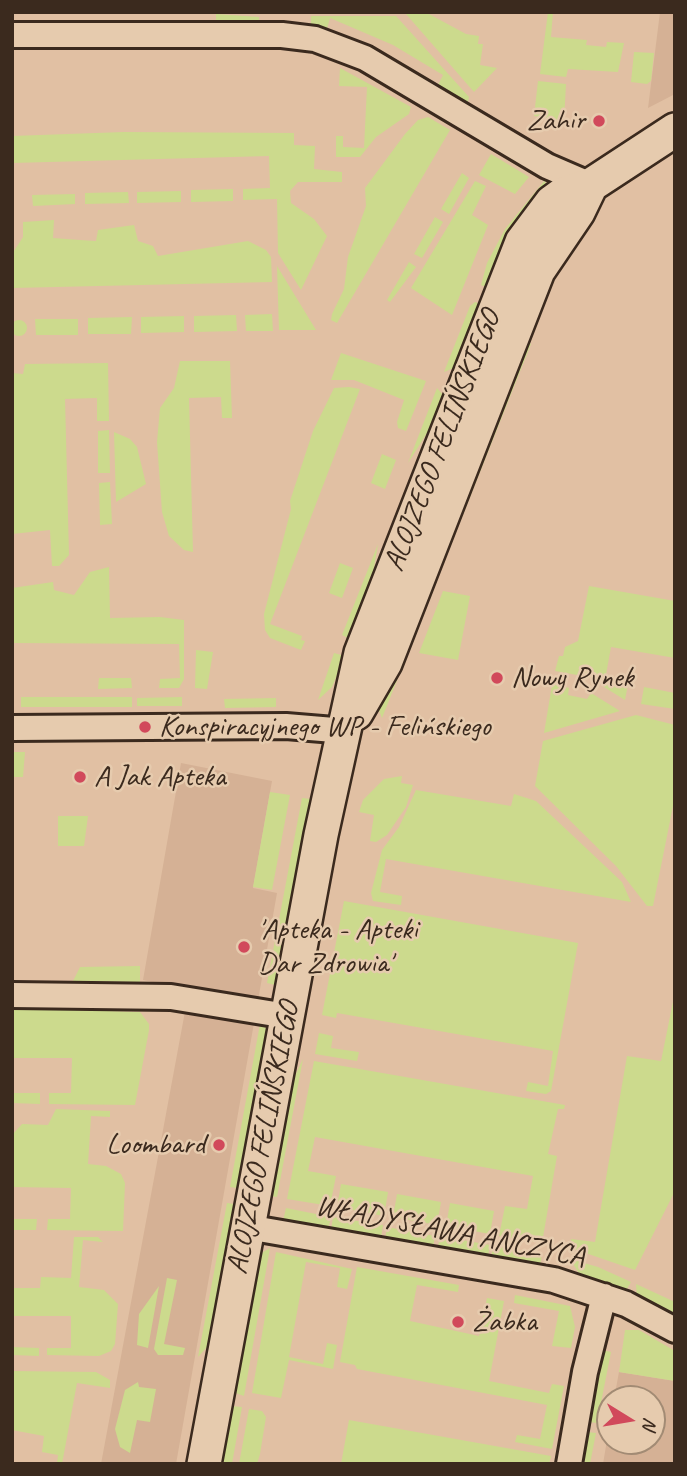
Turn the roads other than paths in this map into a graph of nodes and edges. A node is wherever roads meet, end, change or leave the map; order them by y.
1 (12, 35) edge
2 (669, 136) edge
3 (591, 185) junction
4 (12, 728) edge
5 (346, 730) junction
6 (12, 995) edge
7 (287, 1016) junction
8 (247, 1227) junction
9 (604, 1296) junction
10 (675, 1330) edge
11 (204, 1464) edge
12 (569, 1464) edge

1 - 3 street
2 - 3 street, ALOJZEGO FELIŃSKIEGO
3 - 5 street, ALOJZEGO FELIŃSKIEGO
4 - 5 street
5 - 7 street, ALOJZEGO FELIŃSKIEGO
6 - 7 street
7 - 8 street, ALOJZEGO FELIŃSKIEGO
8 - 9 street, WŁADYSŁAWA ANCZYCA
8 - 11 street, ALOJZEGO FELIŃSKIEGO
9 - 10 street, WŁADYSŁAWA ANCZYCA
9 - 12 street

